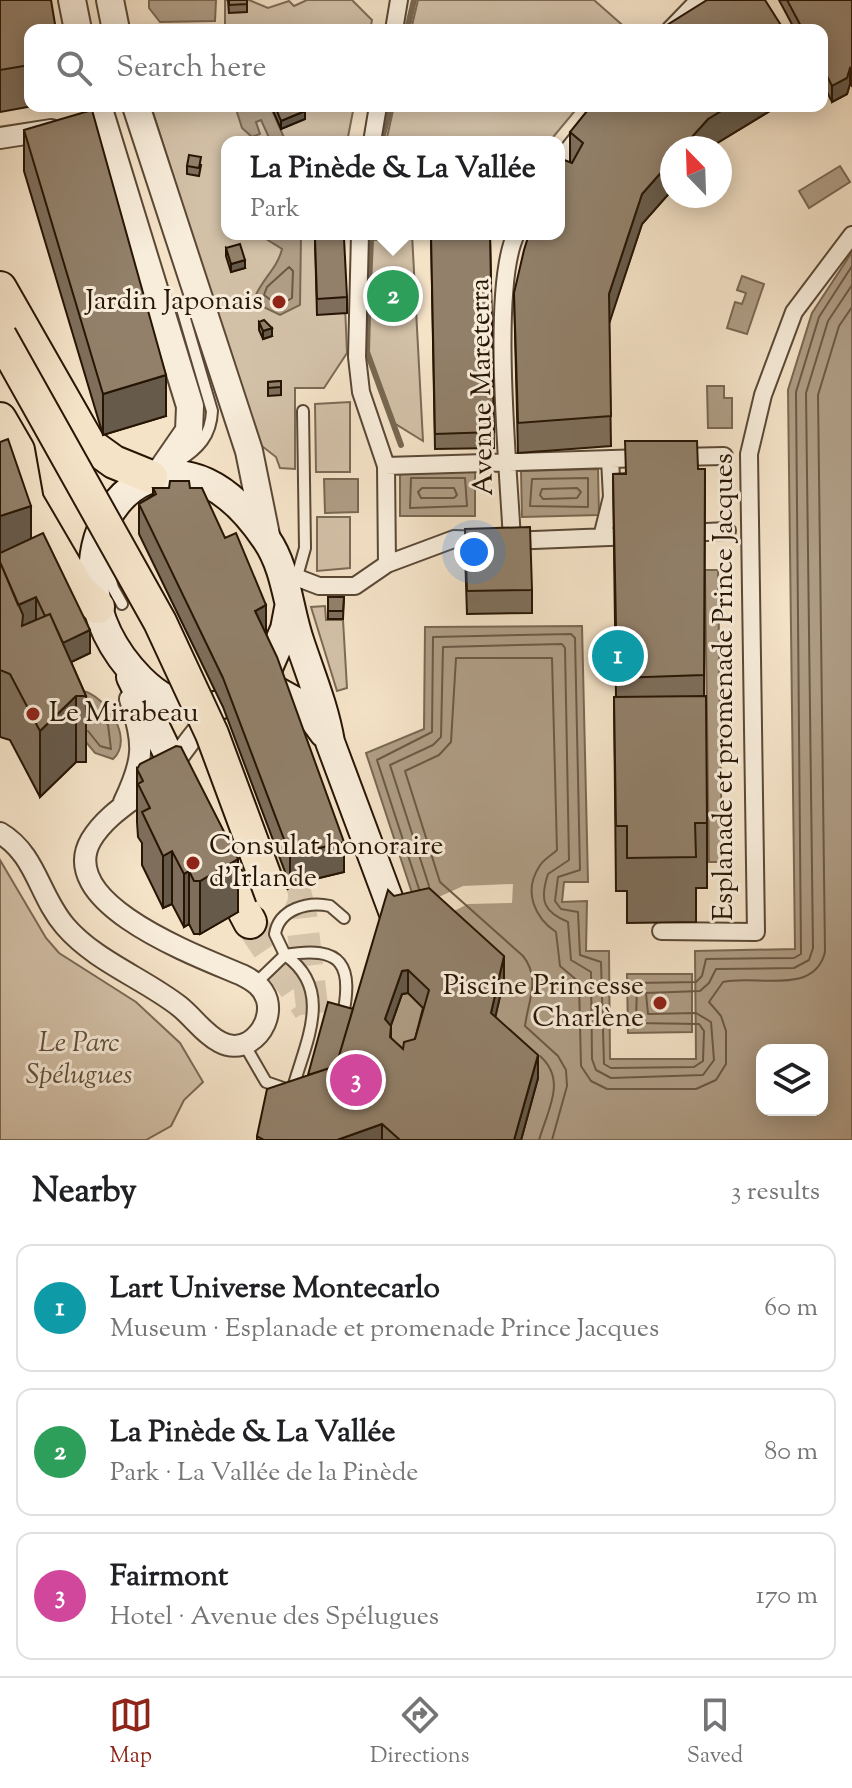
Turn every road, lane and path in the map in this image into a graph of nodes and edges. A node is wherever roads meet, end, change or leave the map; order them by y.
1 (72, 0) edge
2 (110, 0) edge
3 (399, 0) edge
4 (699, 0) edge
5 (77, 24) edge
6 (115, 24) edge
7 (395, 24) edge
8 (676, 24) edge
9 (94, 112) edge
10 (100, 112) edge
11 (138, 112) edge
12 (377, 112) edge
13 (598, 112) edge
14 (373, 136) edge
15 (0, 138) edge
16 (565, 154) edge
17 (852, 235) edge
18 (360, 240) edge
19 (513, 240) edge
20 (0, 288) edge
21 (180, 302) dead end
22 (0, 336) edge
23 (303, 411) dead end
24 (0, 419) edge
25 (724, 456) dead end
26 (610, 459) junction
27 (509, 461) junction
28 (386, 466) junction
29 (156, 475) junction
30 (727, 531) dead end
31 (602, 537) junction
32 (267, 540) junction
33 (512, 541) junction
34 (78, 552) junction
35 (387, 564) junction
36 (291, 590) junction
37 (110, 605) junction
38 (118, 652) junction
39 (223, 706) joint
40 (330, 742) junction
41 (173, 764) junction
42 (185, 796) edge
43 (122, 805) junction
44 (203, 832) edge
45 (0, 833) edge
46 (272, 896) tunnel mouth
47 (344, 918) dead end
48 (396, 919) edge
49 (250, 922) tunnel mouth
50 (661, 931) dead end
51 (285, 955) junction
52 (256, 983) junction
53 (341, 1027) edge
54 (244, 1044) junction

1 - 5 street
2 - 6 street
3 - 7 street
4 - 8 street
9 - 15 street
10 - 29 street
11 - 32 street
12 - 14 street
13 - 16 street
17 - 50 street, Esplanade et promenade Prince Jacques
18 - 28 street
19 - 27 street, Avenue Mareterra
20 - 29 main road
21 - 29 lane
22 - 46 main road, bridge
23 - 36 lane
24 - 34 main road
25 - 26 street
26 - 27 street
26 - 31 street
27 - 28 street
27 - 33 street, Avenue Mareterra
28 - 35 street
29 - 32 main road
29 - 34 main road
30 - 31 street
31 - 33 street
32 - 36 main road
33 - 35 street
34 - 37 lane
34 - 37 main road
35 - 36 street
36 - 40 main road
36 - 40 main road
37 - 38 main road
38 - 39 main road
38 - 41 main road
38 - 43 street
39 - 41 street
40 - 48 main road
41 - 42 main road
41 - 43 street
43 - 52 street
44 - 49 main road
45 - 54 street
47 - 51 lane
51 - 52 lane
51 - 53 lane
51 - 54 lane
52 - 54 street

